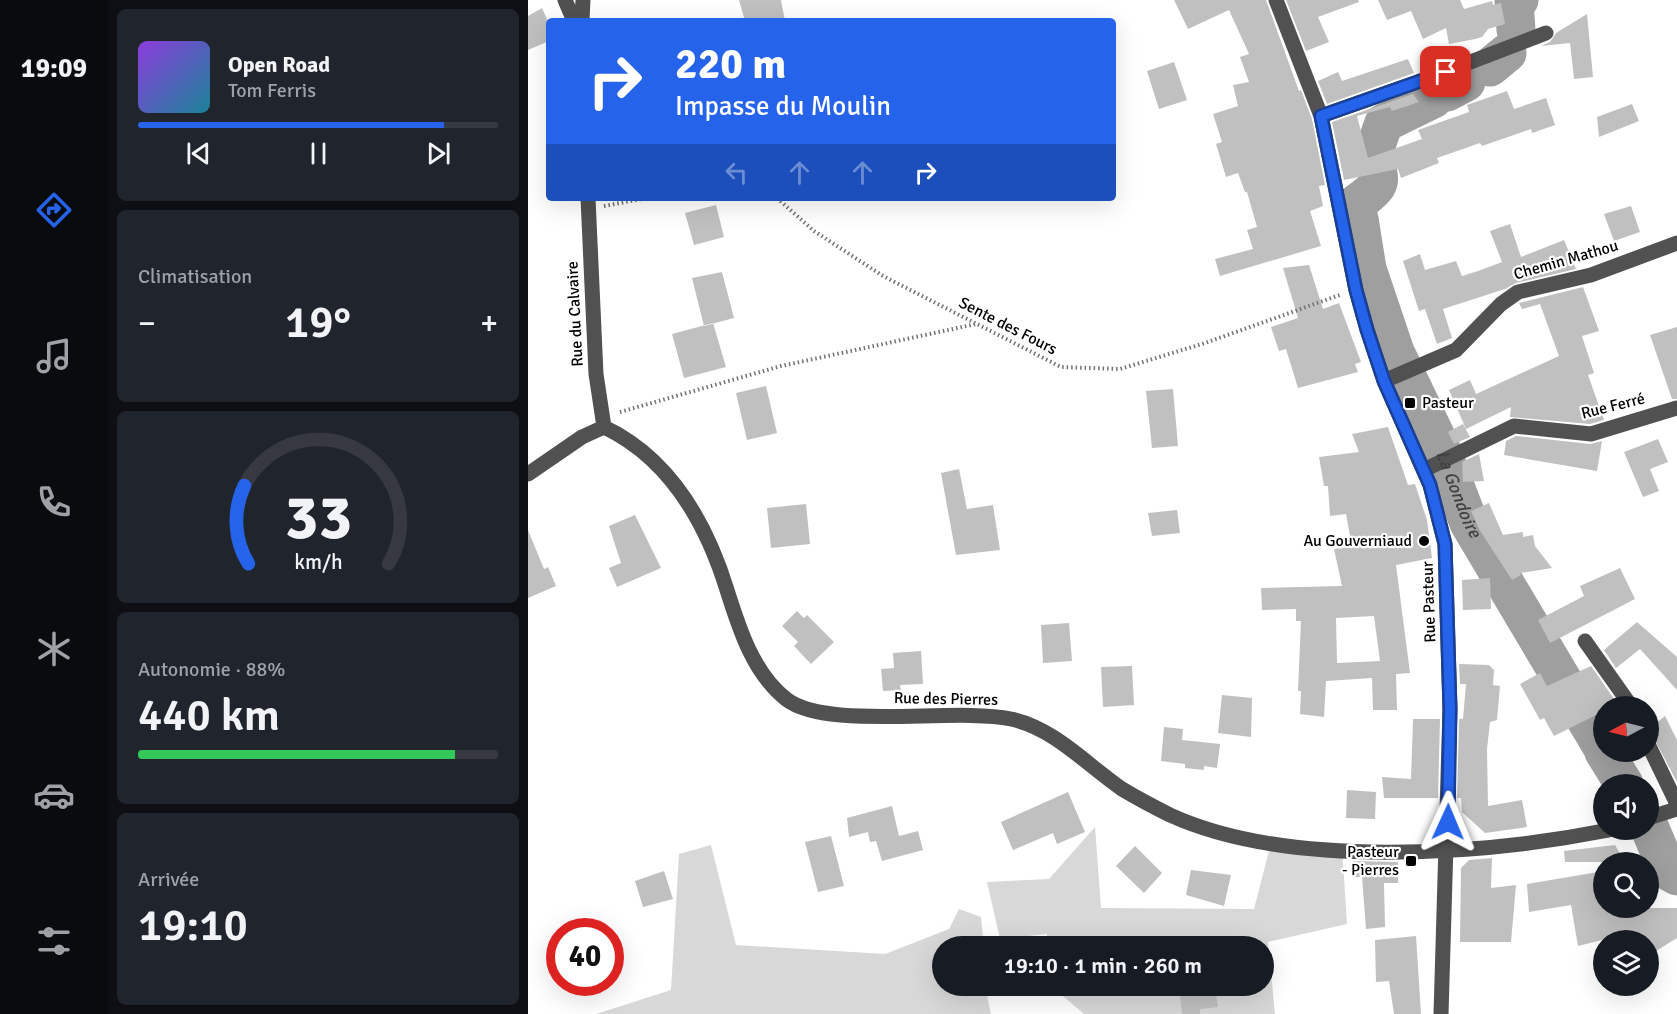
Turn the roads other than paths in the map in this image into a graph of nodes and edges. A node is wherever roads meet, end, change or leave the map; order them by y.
1 (565, 0) edge
2 (583, 0) edge
3 (1275, 0) edge
4 (573, 18) edge
5 (582, 18) edge
6 (1546, 33) dead end
7 (1321, 116) junction
8 (588, 203) edge
9 (1677, 243) edge
10 (1391, 378) junction
11 (1677, 408) edge
12 (603, 422) junction
13 (1437, 463) junction
14 (528, 474) edge
15 (1585, 641) dead end
16 (1624, 696) edge
17 (1657, 762) edge
18 (1677, 804) edge
19 (1677, 809) edge
20 (1659, 814) edge
21 (1593, 832) edge
22 (1447, 849) junction
23 (1441, 1014) edge

1 - 4 street
2 - 5 street
3 - 7 street, Rue Pasteur
6 - 7 street
7 - 10 street, Rue Pasteur
8 - 12 street, Rue du Calvaire
9 - 10 street, Chemin Mathou
10 - 13 street, Rue Pasteur
11 - 13 street, Rue Ferré
12 - 14 street
12 - 22 street, Rue des Pierres
13 - 22 street, Rue Pasteur
15 - 16 street
17 - 18 street
19 - 20 street
21 - 22 street, Rue des Pierres
22 - 23 street, Rue Pasteur

